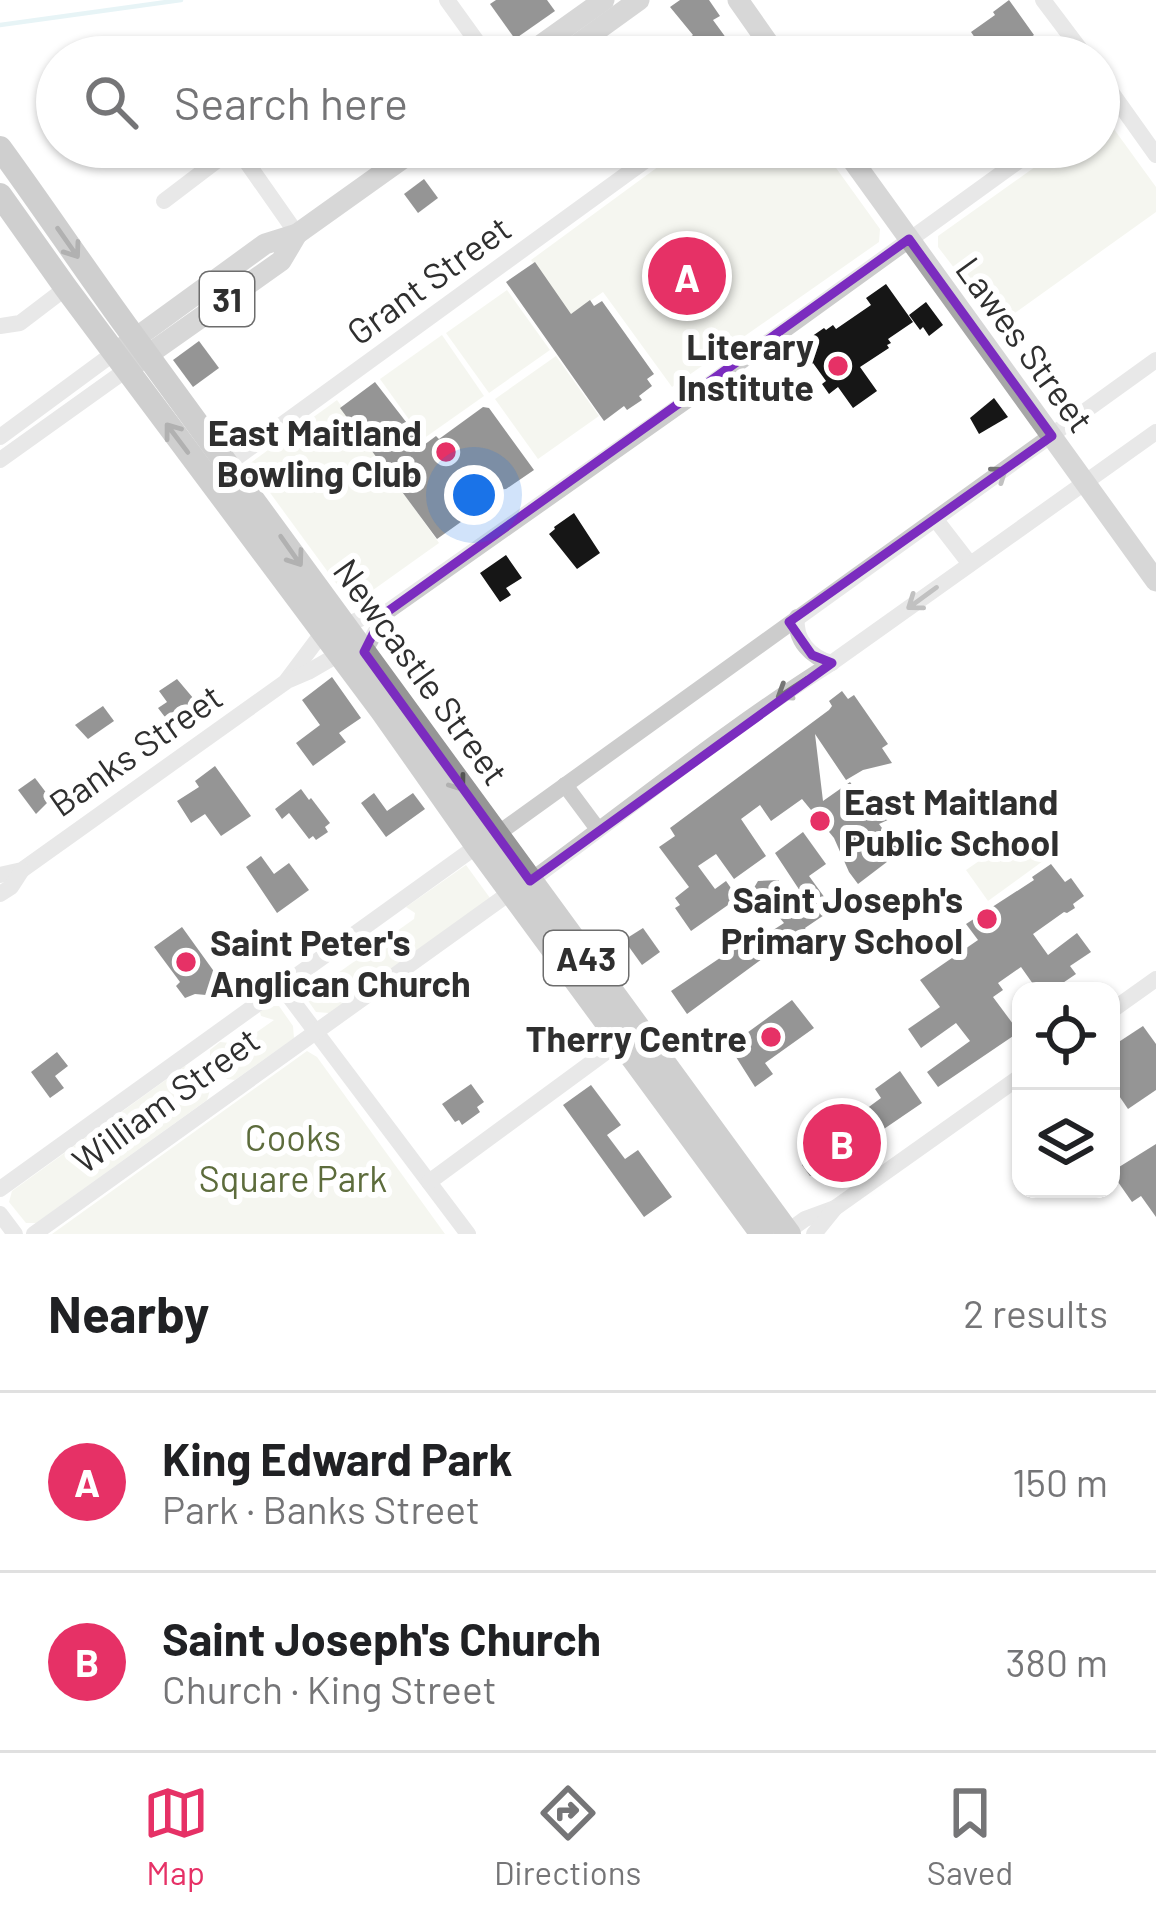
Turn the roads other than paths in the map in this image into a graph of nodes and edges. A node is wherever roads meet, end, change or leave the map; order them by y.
1 (448, 0) edge
2 (604, 0) edge
3 (639, 0) edge
4 (738, 0) edge
5 (1043, 0) edge
6 (473, 36) edge
7 (553, 36) edge
8 (589, 36) edge
9 (763, 36) edge
10 (1070, 36) edge
11 (1120, 115) edge
12 (0, 148) edge
13 (1156, 155) edge
14 (208, 168) edge
15 (251, 168) edge
16 (389, 168) edge
17 (635, 168) edge
18 (858, 168) edge
19 (1009, 168) edge
20 (0, 195) edge
21 (164, 201) dead end
22 (297, 234) junction
23 (909, 239) junction
24 (66, 288) junction
25 (0, 326) edge
26 (131, 354) junction
27 (1156, 360) edge
28 (1156, 432) edge
29 (1052, 436) junction
30 (0, 437) edge
31 (0, 460) edge
32 (229, 463) junction
33 (1086, 482) junction
34 (936, 520) junction
35 (970, 564) junction
36 (1156, 581) edge
37 (386, 612) junction
38 (797, 617) junction
39 (334, 629) junction
40 (352, 653) junction
41 (832, 663) junction
42 (286, 681) junction
43 (565, 784) junction
44 (597, 828) junction
45 (486, 840) junction
46 (22, 870) junction
47 (0, 875) edge
48 (520, 887) junction
49 (0, 894) edge
50 (1156, 979) edge
51 (282, 987) junction
52 (1120, 1005) edge
53 (315, 1032) junction
54 (621, 1041) junction
55 (1012, 1082) edge
56 (429, 1182) junction
57 (0, 1190) edge
58 (836, 1208) junction
59 (0, 1214) edge
60 (774, 1233) edge
61 (15, 1234) edge
62 (34, 1234) edge
63 (468, 1234) edge
64 (814, 1234) edge

1 - 6 street
2 - 7 main road
3 - 8 main road
4 - 9 main road
5 - 10 street
11 - 13 street
12 -> 26 highway, Newcastle Street / A43
14 - 21 street
15 - 22 street
16 - 22 main road, 31
17 - 32 street, Grant Street
18 - 23 main road, Lawes Street
19 - 23 street
20 - 24 highway, Newcastle Street / A43
22 - 26 main road, 31
23 - 29 main road, Lawes Street
23 - 37 street
24 - 25 street
24 - 26 highway, Newcastle Street / A43
26 - 30 street
26 - 31 street
26 - 32 highway, Newcastle Street / A43
39 -> 26 highway, Newcastle Street / A43
27 - 29 street, William Street
28 - 33 street, William Street
29 - 33 main road, Lawes Street
34 -> 29 street, William Street
32 -> 39 highway, Newcastle Street / A43
33 - 35 street, William Street
33 - 36 main road, Lawes Street
34 - 35 street
34 - 38 street, William Street
35 -> 41 street, William Street
37 - 39 street
37 - 40 street
38 - 41 street
38 - 43 street, William Street
39 - 40 highway, Newcastle Street / A43
39 - 42 street, Banks Street
40 - 42 street, Banks Street
40 - 45 highway, Newcastle Street / A43
41 -> 44 street, William Street
42 - 46 street, Banks Street
43 - 44 street
43 - 45 street, William Street
44 - 48 street, William Street
45 - 48 highway, Newcastle Street / A43
45 - 51 street, William Street
46 - 47 street, Banks Street
46 - 49 street, Banks Street
48 - 53 street, William Street
48 - 54 highway, Newcastle Street / A43
48 - 60 highway, Newcastle Street / A43
50 - 52 street
51 - 53 street
51 - 57 street, William Street
53 - 56 street
53 - 62 street, William Street
54 - 56 street
54 - 60 highway, Newcastle Street / A43
55 - 58 street
56 - 63 street
58 - 60 street
58 - 64 street
59 - 61 street

